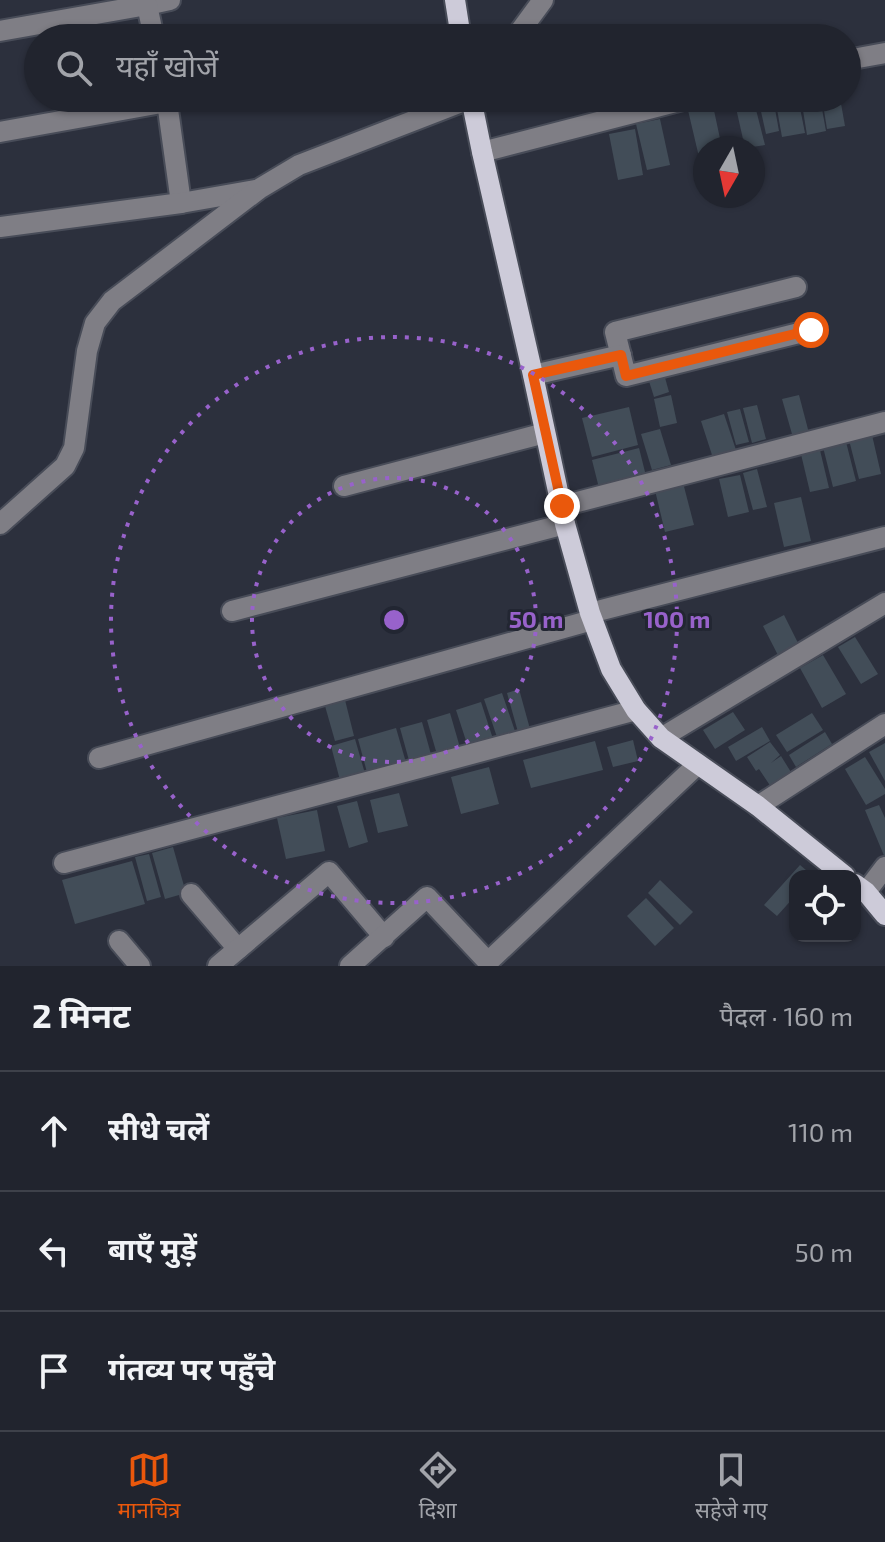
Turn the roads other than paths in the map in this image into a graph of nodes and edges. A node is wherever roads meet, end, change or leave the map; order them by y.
1 (170, 0) edge
2 (455, 0) edge
3 (543, 0) edge
4 (147, 5) junction
5 (40, 24) edge
6 (151, 24) edge
7 (459, 24) edge
8 (525, 24) edge
9 (24, 27) edge
10 (0, 31) edge
11 (885, 53) edge
12 (861, 57) edge
13 (104, 112) edge
14 (169, 112) edge
15 (436, 112) edge
16 (475, 112) edge
17 (637, 112) edge
18 (0, 132) edge
19 (482, 152) junction
20 (259, 189) junction
21 (181, 203) junction
22 (0, 227) edge
23 (796, 287) dead end
24 (811, 330) dead end
25 (621, 355) junction
26 (533, 375) junction
27 (885, 422) edge
28 (545, 433) junction
29 (344, 486) dead end
30 (564, 515) junction
31 (0, 524) edge
32 (885, 537) edge
33 (885, 603) edge
34 (232, 611) dead end
35 (591, 616) junction
36 (636, 710) junction
37 (885, 724) edge
38 (661, 738) junction
39 (99, 758) dead end
40 (698, 764) junction
41 (758, 806) junction
42 (64, 863) dead end
43 (885, 867) edge
44 (838, 870) edge
45 (861, 887) edge
46 (861, 889) edge
47 (191, 894) dead end
48 (885, 915) edge
49 (384, 937) junction
50 (119, 941) dead end
51 (238, 949) junction
52 (486, 964) edge
53 (140, 966) edge
54 (218, 966) edge
55 (350, 966) edge

1 - 4 street
2 - 7 main road
3 - 8 street
4 - 5 street
4 - 6 street
9 - 10 street
11 - 12 street
13 - 18 street
14 - 21 street
15 - 20 street
16 - 19 main road
17 - 19 street
19 - 26 main road
20 - 21 street
20 - 31 street
21 - 22 street
23 - 25 street
24 - 25 street
25 - 26 street
26 - 28 main road
27 - 30 street
28 - 29 street
28 - 30 main road
30 - 34 street
30 - 35 main road
32 - 35 street
33 - 38 street
35 - 36 main road
35 - 39 street
36 - 38 main road
36 - 42 street
37 - 41 street
38 - 40 main road
40 - 41 main road
40 - 52 street
41 - 44 main road
43 - 45 street
46 - 48 main road
47 - 51 street
49 - 51 street
49 - 52 street
49 - 55 street
50 - 53 street
51 - 54 street

